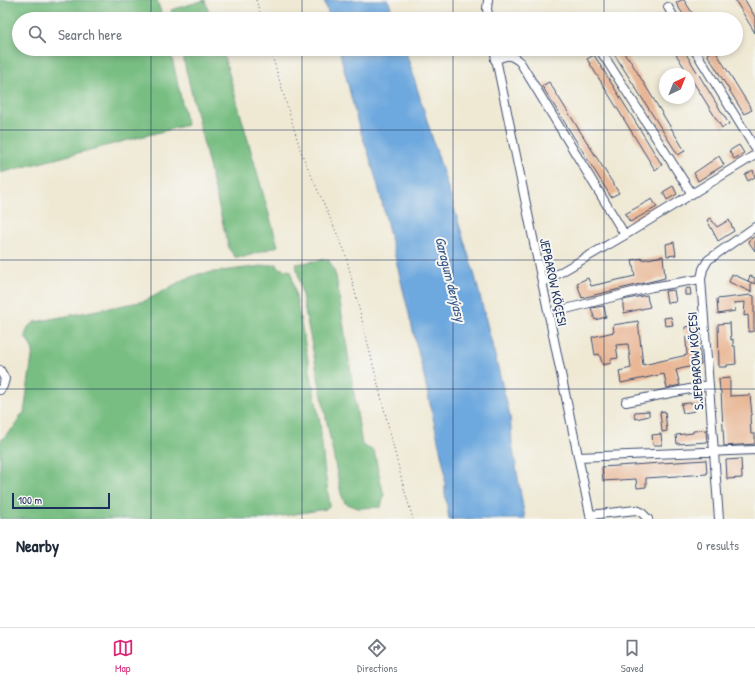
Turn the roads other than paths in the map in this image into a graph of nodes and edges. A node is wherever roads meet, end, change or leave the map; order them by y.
1 (488, 0) edge
2 (668, 7) dead end
3 (488, 12) edge
4 (671, 12) edge
5 (495, 56) edge
6 (505, 56) edge
7 (513, 56) edge
8 (604, 56) edge
9 (698, 56) edge
10 (495, 60) junction
11 (755, 148) edge
12 (755, 155) edge
13 (692, 194) junction
14 (755, 227) edge
15 (625, 235) junction
16 (701, 279) junction
17 (542, 283) junction
18 (566, 309) dead end
19 (0, 370) edge
20 (709, 385) junction
21 (0, 390) edge
22 (626, 402) dead end
23 (755, 450) edge
24 (714, 451) junction
25 (578, 457) junction
26 (591, 517) edge
27 (648, 519) edge
28 (719, 519) edge

1 - 3 street
2 - 4 street
5 - 10 street, JEPBAROW KÖÇESI
6 - 10 street
7 - 15 street
8 - 13 street
9 - 11 street
10 - 17 street, JEPBAROW KÖÇESI
12 - 13 street
13 - 15 street
14 - 16 street, S.JEPBAROW KÖÇESI
15 - 17 street
16 - 18 street
16 - 20 street, S.JEPBAROW KÖÇESI
17 - 25 street, JEPBAROW KÖÇESI
19 - 21 street
20 - 22 street
20 - 24 street, S.JEPBAROW KÖÇESI
23 - 24 street
24 - 25 street
24 - 28 street, S.JEPBAROW KÖÇESI
25 - 26 street, JEPBAROW KÖÇESI
26 - 27 street

